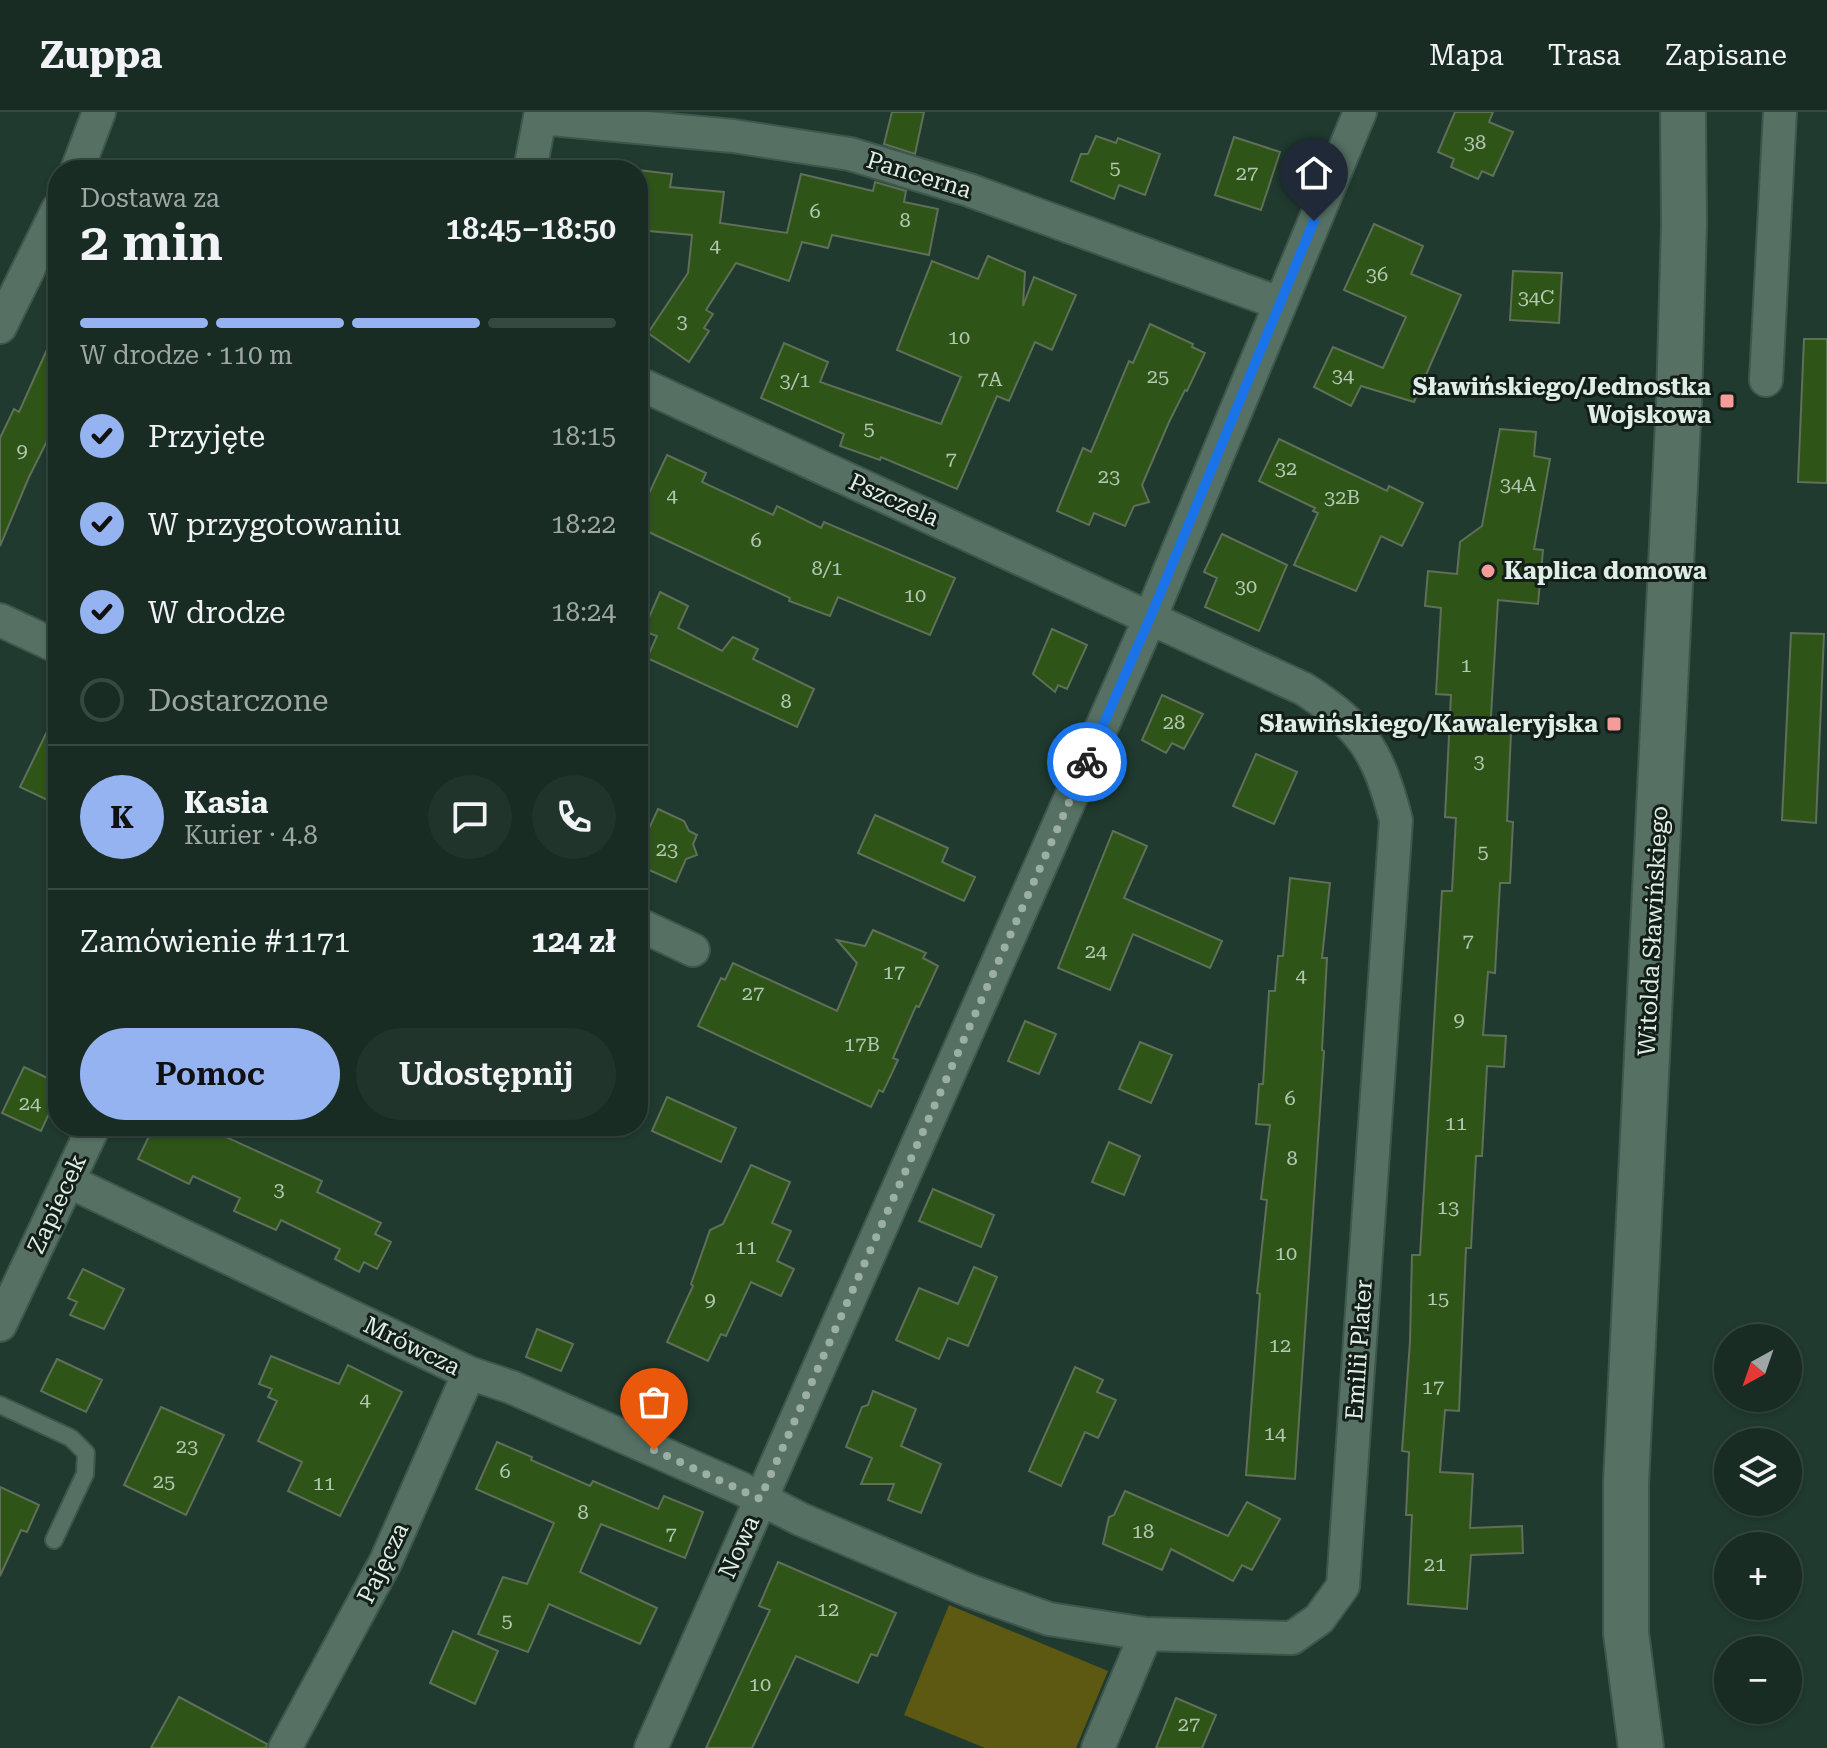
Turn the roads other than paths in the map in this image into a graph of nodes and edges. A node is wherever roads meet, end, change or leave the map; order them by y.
1 (99, 112) edge
2 (1360, 112) edge
3 (1683, 112) edge
4 (1780, 112) edge
5 (541, 115) edge
6 (81, 160) edge
7 (532, 160) edge
8 (48, 229) edge
9 (1279, 303) junction
10 (0, 327) edge
11 (1766, 380) dead end
12 (648, 388) edge
13 (1150, 618) junction
14 (0, 620) edge
15 (48, 642) edge
16 (648, 929) edge
17 (693, 950) dead end
18 (89, 1136) edge
19 (68, 1181) junction
20 (0, 1325) edge
21 (469, 1373) junction
22 (0, 1405) edge
23 (760, 1499) junction
24 (54, 1540) dead end
25 (1146, 1634) junction
26 (285, 1748) edge
27 (651, 1748) edge
28 (1098, 1748) edge
29 (1641, 1748) edge

1 - 6 street
2 - 9 street, Nowa
3 - 29 main road, Witolda Sławińskiego
4 - 11 street
5 - 7 street
5 - 9 street, Pancerna
8 - 10 street
9 - 13 street, Nowa
12 - 13 street, Pszczela
13 - 23 street, Nowa
13 - 25 street, Emilii Plater
14 - 15 street
16 - 17 street
18 - 19 street, Zapiecek
19 - 20 street, Zapiecek
19 - 21 street, Mrówcza
21 - 23 street, Mrówcza
21 - 26 street, Pajęcza
22 - 24 lane
23 - 25 street, Emilii Plater
23 - 27 street, Nowa
25 - 28 street

